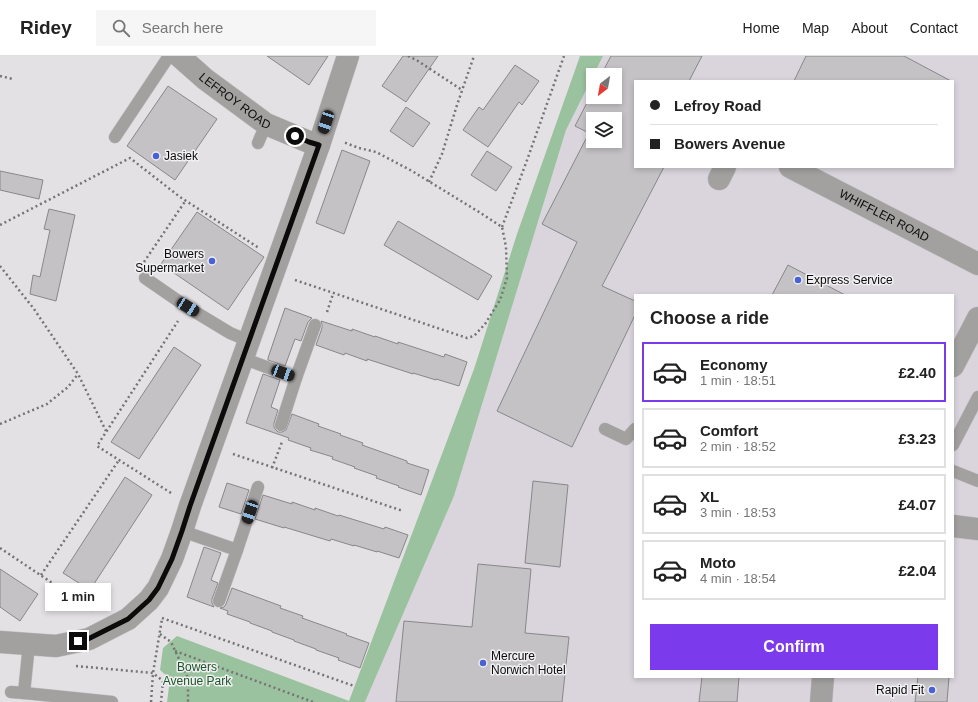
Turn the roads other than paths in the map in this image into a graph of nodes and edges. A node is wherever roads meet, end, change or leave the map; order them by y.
1 (168, 56) edge
2 (179, 56) edge
3 (348, 56) edge
4 (115, 137) dead end
5 (320, 140) junction
6 (792, 168) edge
7 (978, 264) edge
8 (145, 278) road end
9 (978, 318) edge
10 (315, 325) dead end
11 (246, 350) junction
12 (954, 364) edge
13 (296, 378) junction
14 (978, 396) edge
15 (281, 425) road end
16 (605, 429) dead end
17 (634, 430) edge
18 (954, 443) edge
19 (954, 470) edge
20 (978, 481) edge
21 (258, 487) dead end
22 (954, 526) edge
23 (978, 529) edge
24 (182, 531) junction
25 (237, 550) junction
26 (219, 600) dead end
27 (0, 642) edge
28 (29, 644) junction
29 (823, 678) edge
30 (12, 692) dead end
31 (24, 693) junction
32 (112, 702) edge
33 (821, 702) edge

1 - 4 lane
2 - 5 street, LEFROY ROAD
3 - 5 street
5 - 11 street
6 - 7 street, WHIFFLER ROAD
8 - 11 lane
9 - 12 street
10 - 13 lane
11 - 13 lane
11 - 24 street
13 - 15 lane
14 - 18 lane
16 - 17 lane
19 - 20 lane
21 - 25 lane
22 - 23 street
24 - 25 lane
24 - 28 street
25 - 26 lane
27 - 28 street
28 - 31 lane
29 - 33 street
30 - 31 lane
31 - 32 lane

